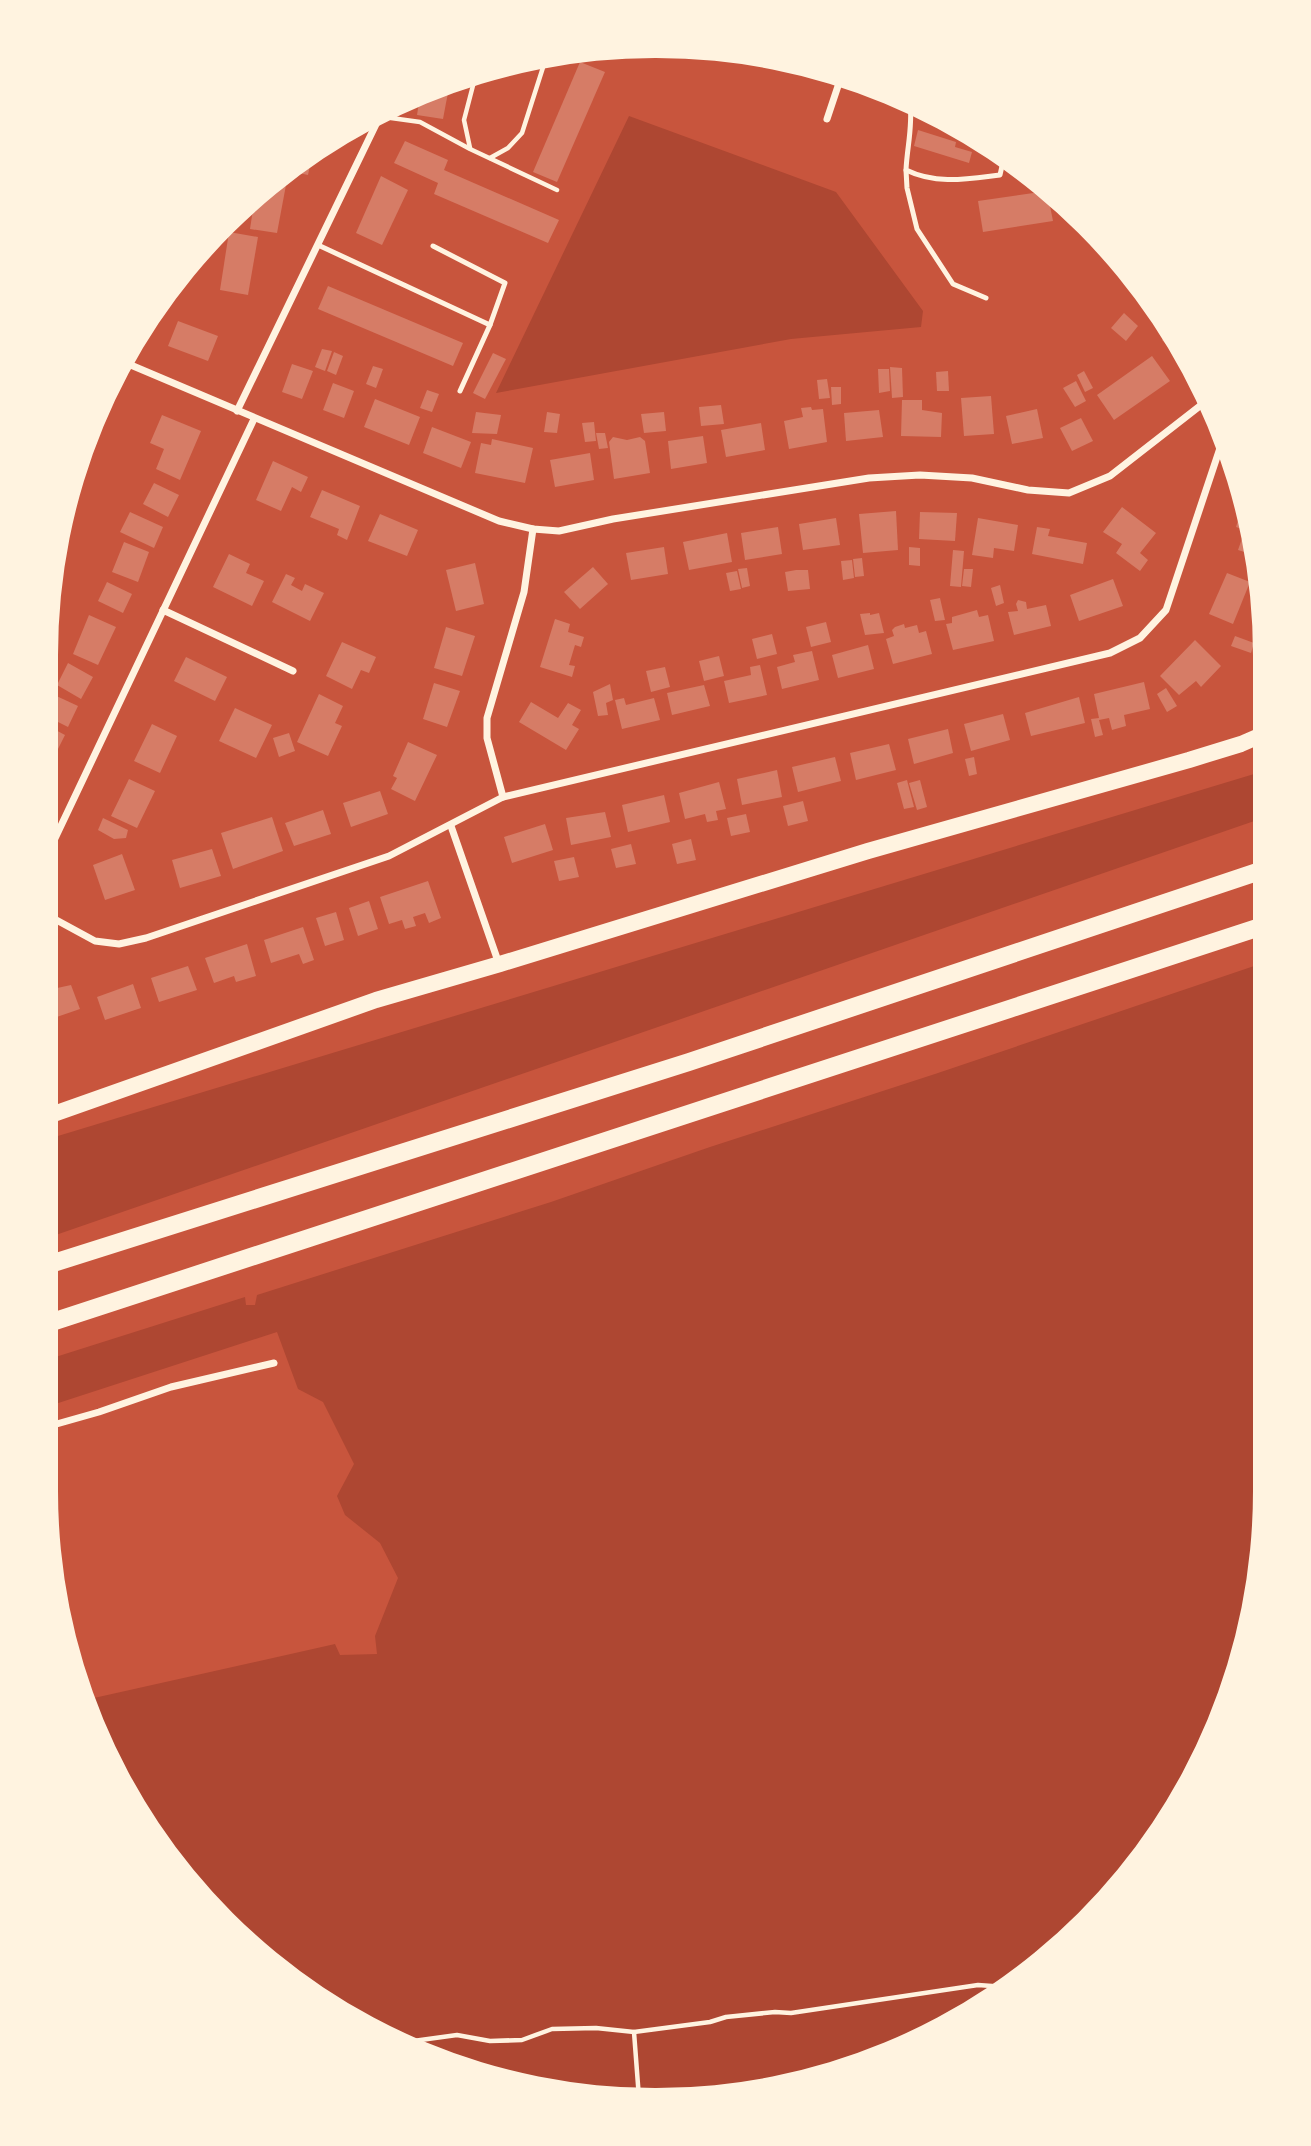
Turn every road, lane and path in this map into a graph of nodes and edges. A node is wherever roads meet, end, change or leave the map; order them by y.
1 (543, 68) edge
2 (473, 86) edge
3 (838, 86) edge
4 (911, 115) edge
5 (394, 118) edge
6 (827, 119) dead end
7 (373, 129) edge
8 (470, 149) junction
9 (489, 158) junction
10 (1002, 168) edge
11 (906, 170) junction
12 (556, 190) dead end
13 (318, 245) junction
14 (433, 246) dead end
15 (986, 298) dead end
16 (490, 325) junction
17 (133, 366) edge
18 (460, 391) dead end
19 (1199, 407) edge
20 (237, 411) junction
21 (254, 418) junction
22 (1218, 453) edge
23 (533, 529) junction
24 (163, 610) junction
25 (293, 671) dead end
26 (1253, 739) edge
27 (503, 797) junction
28 (451, 826) junction
29 (58, 832) edge
30 (1253, 873) edge
31 (58, 921) edge
32 (1253, 929) edge
33 (500, 964) junction
34 (58, 1112) edge
35 (58, 1262) edge
36 (58, 1320) edge
37 (274, 1363) dead end
38 (58, 1424) edge
39 (991, 1986) edge
40 (634, 2032) junction
41 (420, 2040) edge
42 (638, 2088) edge

1 - 9 path
2 - 8 path
3 - 6 street
4 - 11 lane
5 - 8 path
7 - 13 street
8 - 9 path
9 - 12 path
10 - 11 lane
11 - 15 lane
13 - 16 lane
13 - 20 street
14 - 16 lane
16 - 18 lane
17 - 20 street
19 - 23 street
20 - 21 street
21 - 23 street
21 - 24 street
22 - 27 street
23 - 27 street
24 - 25 street
24 - 29 street
26 - 33 main road
27 - 28 street
28 - 31 street
28 - 33 street
30 - 35 highway
32 - 36 highway
33 - 34 main road
37 - 38 street
39 - 40 path
40 - 41 path
40 - 42 path

